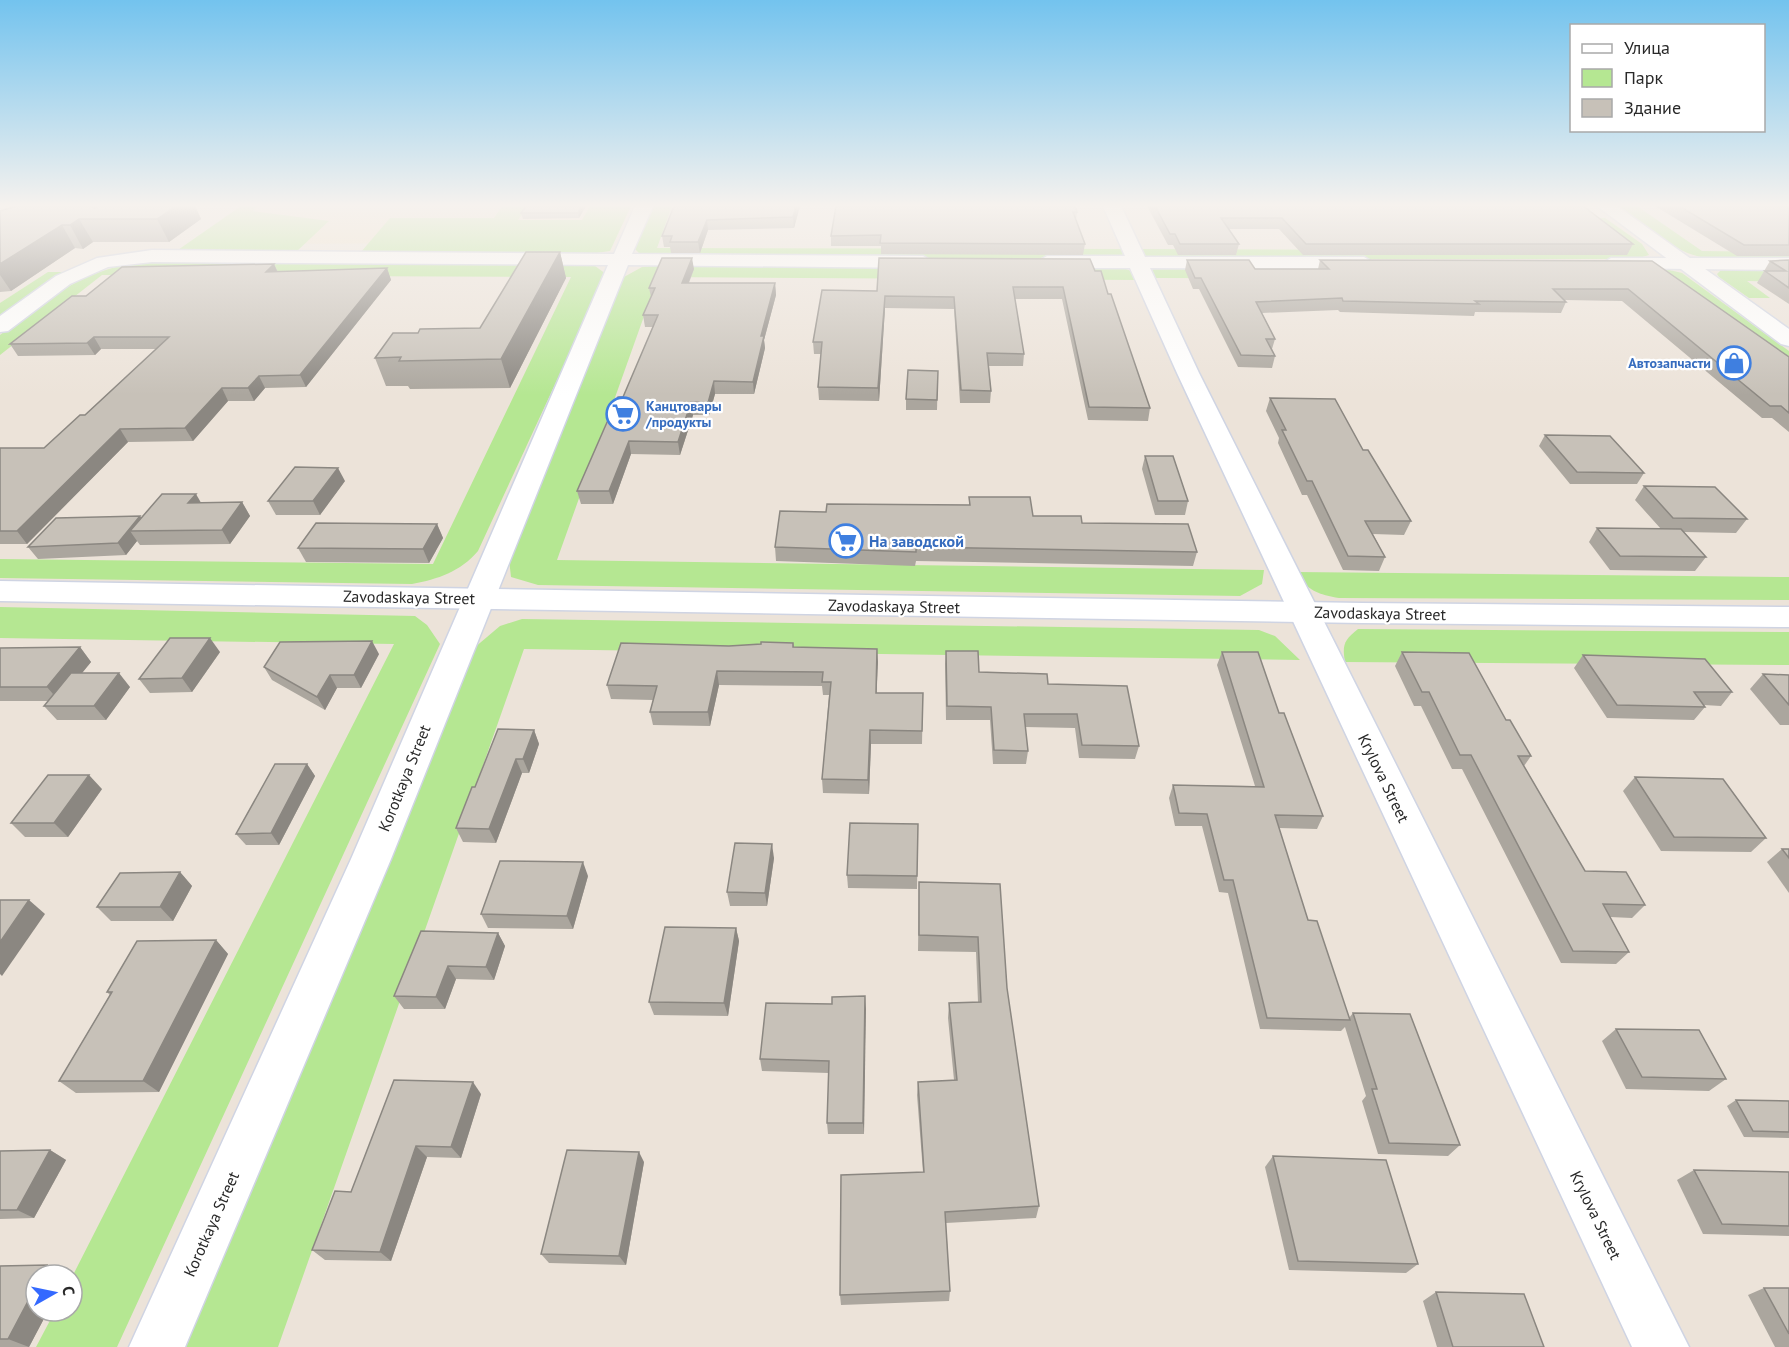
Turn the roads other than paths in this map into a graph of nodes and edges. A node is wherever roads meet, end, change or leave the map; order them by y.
1 (88, 269) edge
2 (617, 269) edge
3 (1142, 269) edge
4 (1691, 269) edge
5 (0, 326) edge
6 (1789, 339) edge
7 (0, 591) edge
8 (478, 599) junction
9 (1303, 612) junction
10 (1789, 617) edge
11 (157, 1347) edge
12 (1661, 1347) edge

1 - 5 street
2 - 8 street, Korotkaya Street
3 - 9 street, Krylova Street
4 - 6 street
7 - 8 street, Zavodaskaya Street
8 - 9 street, Zavodaskaya Street
8 - 11 street, Korotkaya Street
9 - 10 street, Zavodaskaya Street
9 - 12 street, Krylova Street

